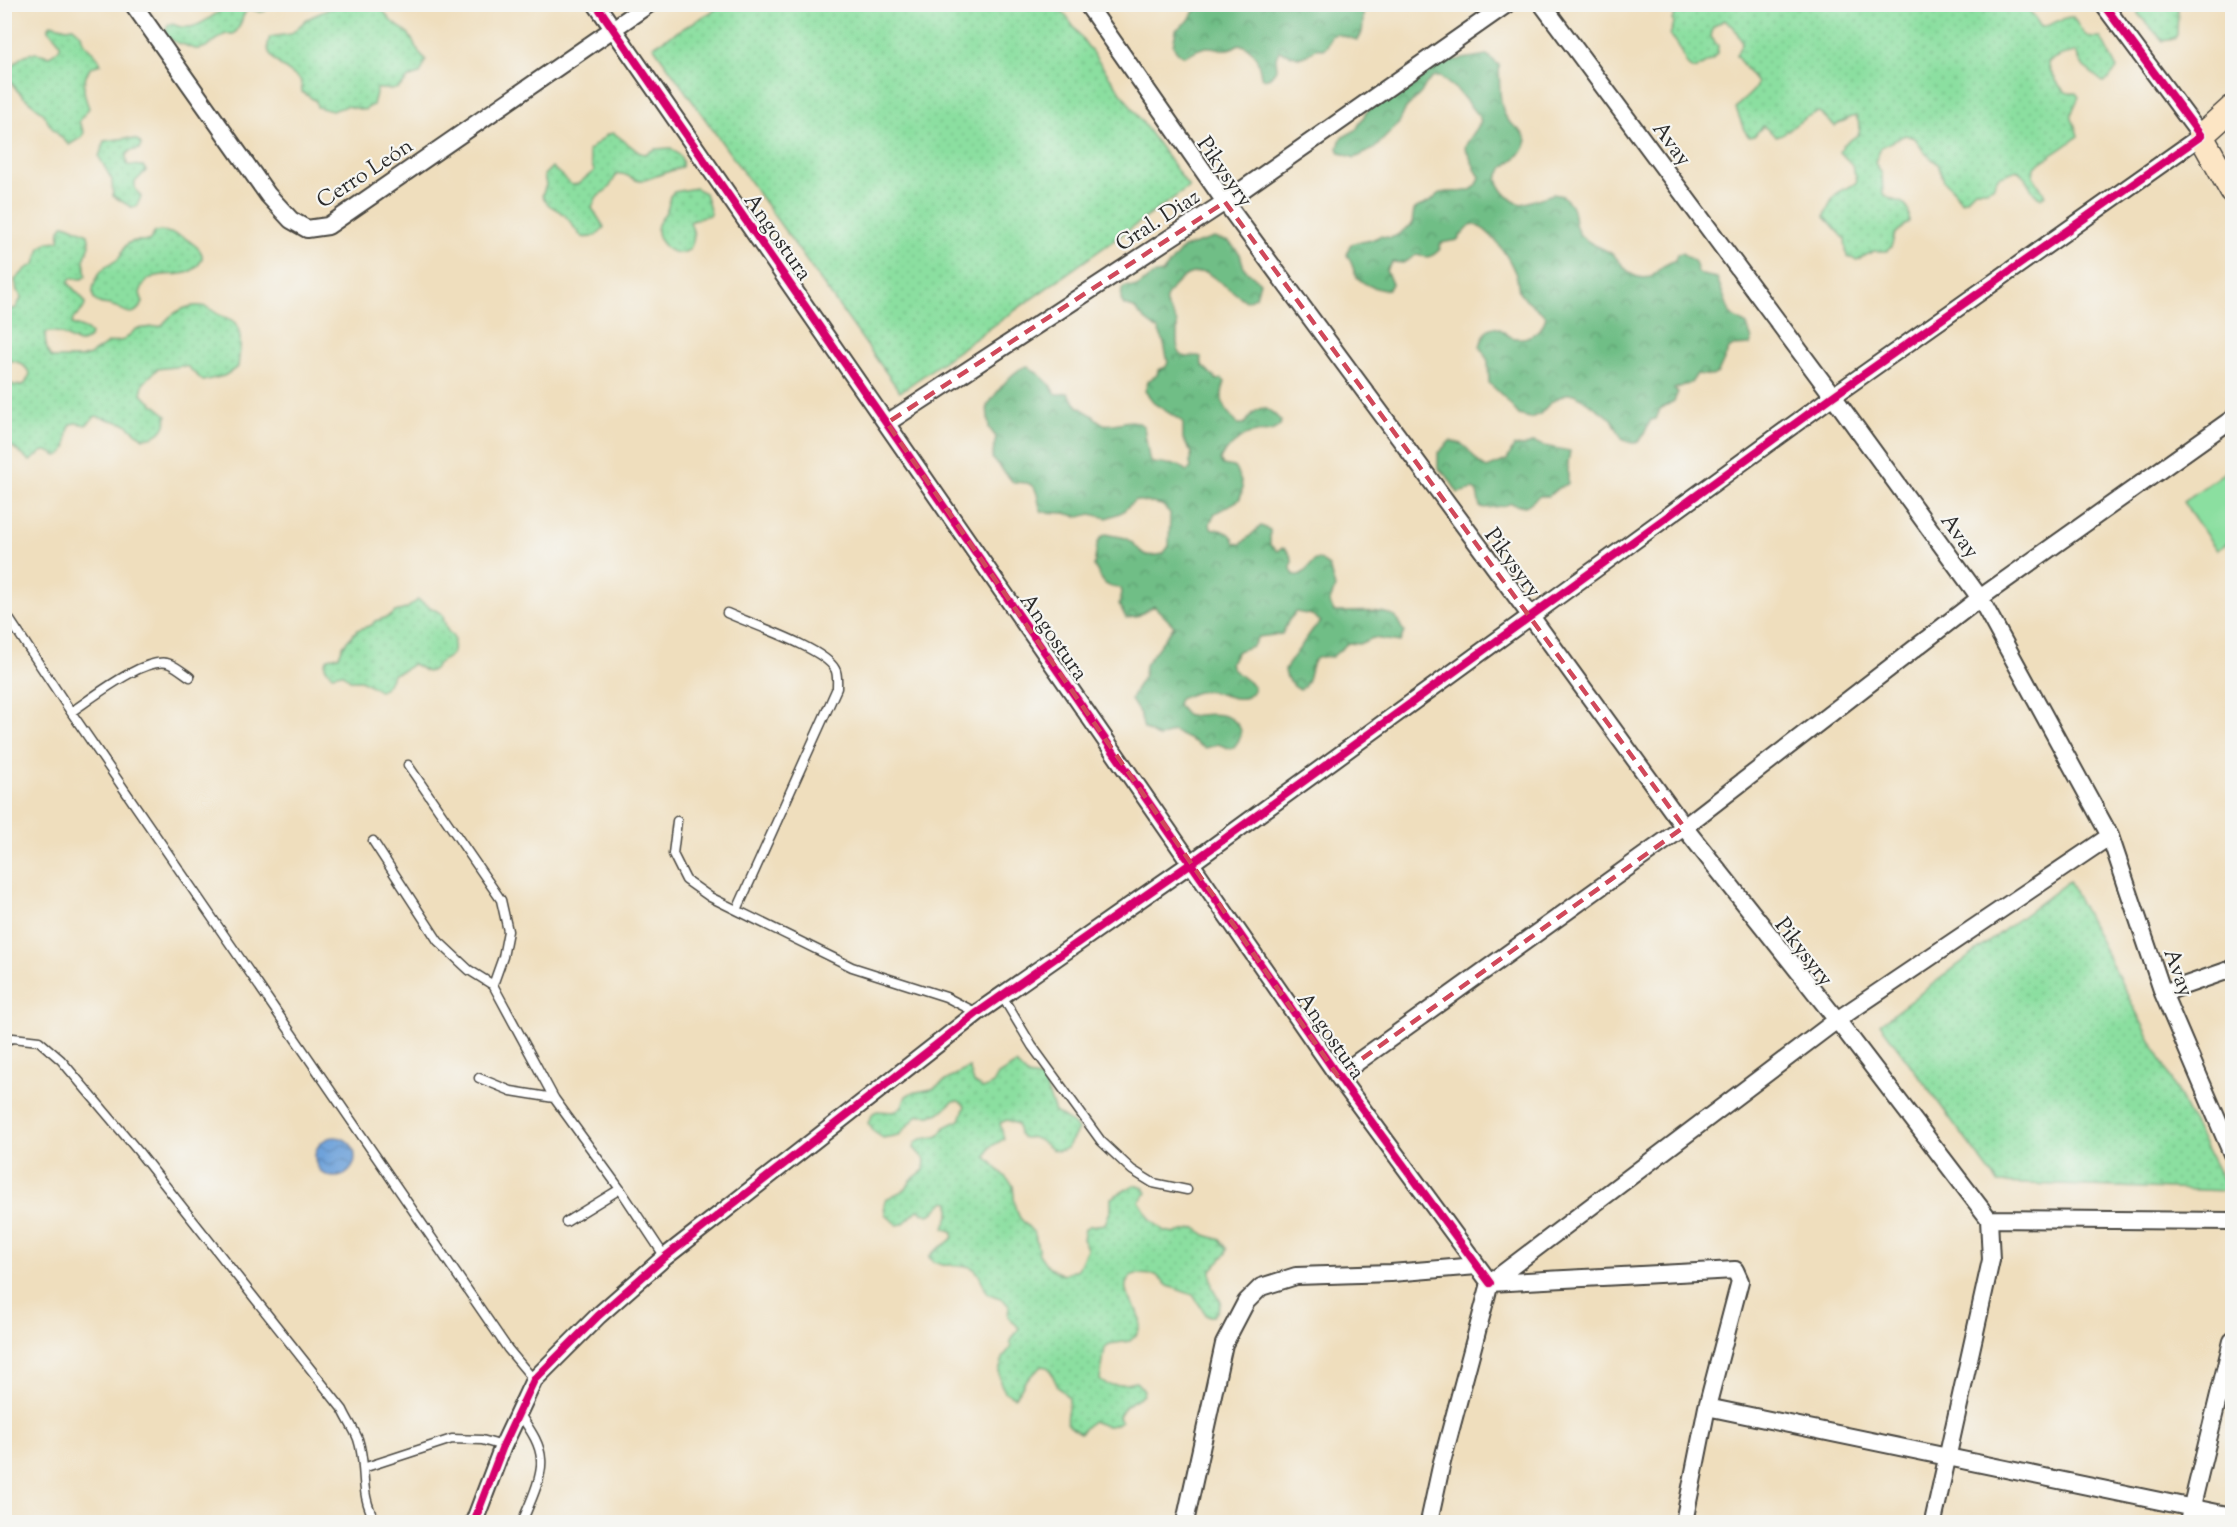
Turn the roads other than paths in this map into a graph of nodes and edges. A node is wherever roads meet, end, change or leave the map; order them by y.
1 (133, 4) edge
2 (596, 4) edge
3 (649, 4) edge
4 (1087, 4) edge
5 (1506, 4) edge
6 (1542, 4) edge
7 (2103, 4) edge
8 (613, 29) junction
9 (2232, 108) edge
10 (2201, 136) junction
11 (2232, 191) edge
12 (1225, 202) junction
13 (1833, 396) junction
14 (2232, 419) edge
15 (887, 423) junction
16 (1980, 598) junction
17 (4, 611) edge
18 (727, 613) dead end
19 (1530, 615) junction
20 (190, 677) dead end
21 (71, 712) junction
22 (408, 765) dead end
23 (677, 821) dead end
24 (1684, 827) junction
25 (2109, 836) junction
26 (373, 841) dead end
27 (1190, 864) junction
28 (737, 910) junction
29 (2232, 969) edge
30 (493, 985) junction
31 (2163, 993) junction
32 (1002, 996) junction
33 (977, 1013) junction
34 (1837, 1020) junction
35 (4, 1041) edge
36 (1338, 1076) junction
37 (479, 1078) dead end
38 (554, 1098) junction
39 (2232, 1155) edge
40 (620, 1189) junction
41 (1187, 1190) dead end
42 (1989, 1219) junction
43 (2232, 1221) edge
44 (566, 1222) dead end
45 (665, 1257) junction
46 (1478, 1266) junction
47 (1490, 1283) junction
48 (2232, 1341) edge
49 (534, 1380) junction
50 (1707, 1407) junction
51 (519, 1412) junction
52 (503, 1446) junction
53 (1949, 1456) junction
54 (363, 1468) junction
55 (2190, 1515) edge
56 (2232, 1516) edge
57 (376, 1522) edge
58 (474, 1522) edge
59 (522, 1522) edge
60 (1185, 1522) edge
61 (1429, 1522) edge
62 (1684, 1522) edge
63 (1933, 1522) edge

1 - 8 street, Cerro León
2 - 8 street, Angostura
3 - 8 street, Cerro León
4 - 12 street, Pikysyry
5 - 12 street, Gral. Diaz
6 - 13 street, Avay
7 - 10 street
8 - 15 street, Angostura
9 - 10 main road
10 - 11 main road
10 - 13 street
12 - 15 street, Gral. Diaz
12 - 19 street, Pikysyry
13 - 16 street, Avay
13 - 19 street
14 - 16 street
15 - 27 street, Angostura
16 - 24 street
16 - 25 street, Avay
17 - 21 lane
18 - 28 lane
19 - 24 street, Pikysyry
19 - 27 street
20 - 21 lane
21 - 49 lane
22 - 30 lane
23 - 28 lane
24 - 34 street, Pikysyry
24 - 36 street
25 - 31 street, Avay
25 - 34 street
26 - 30 lane
27 - 32 street
27 - 36 street, Angostura
28 - 33 lane
29 - 31 street
30 - 38 lane
31 - 39 street, Avay
32 - 33 street
32 - 41 lane
33 - 45 street
34 - 42 street, Pikysyry
34 - 47 street
35 - 54 lane
36 - 46 street, Angostura
37 - 38 lane
38 - 40 lane
40 - 44 lane
40 - 45 lane
42 - 43 street
42 - 53 street
45 - 49 street
46 - 47 street, Angostura
46 - 60 street
47 - 50 street
47 - 61 street
48 - 55 street
49 - 51 street
50 - 53 street
50 - 62 street
51 - 52 street
51 - 59 lane
52 - 54 lane
52 - 58 street
53 - 55 street
53 - 63 street
54 - 57 lane
55 - 56 street

